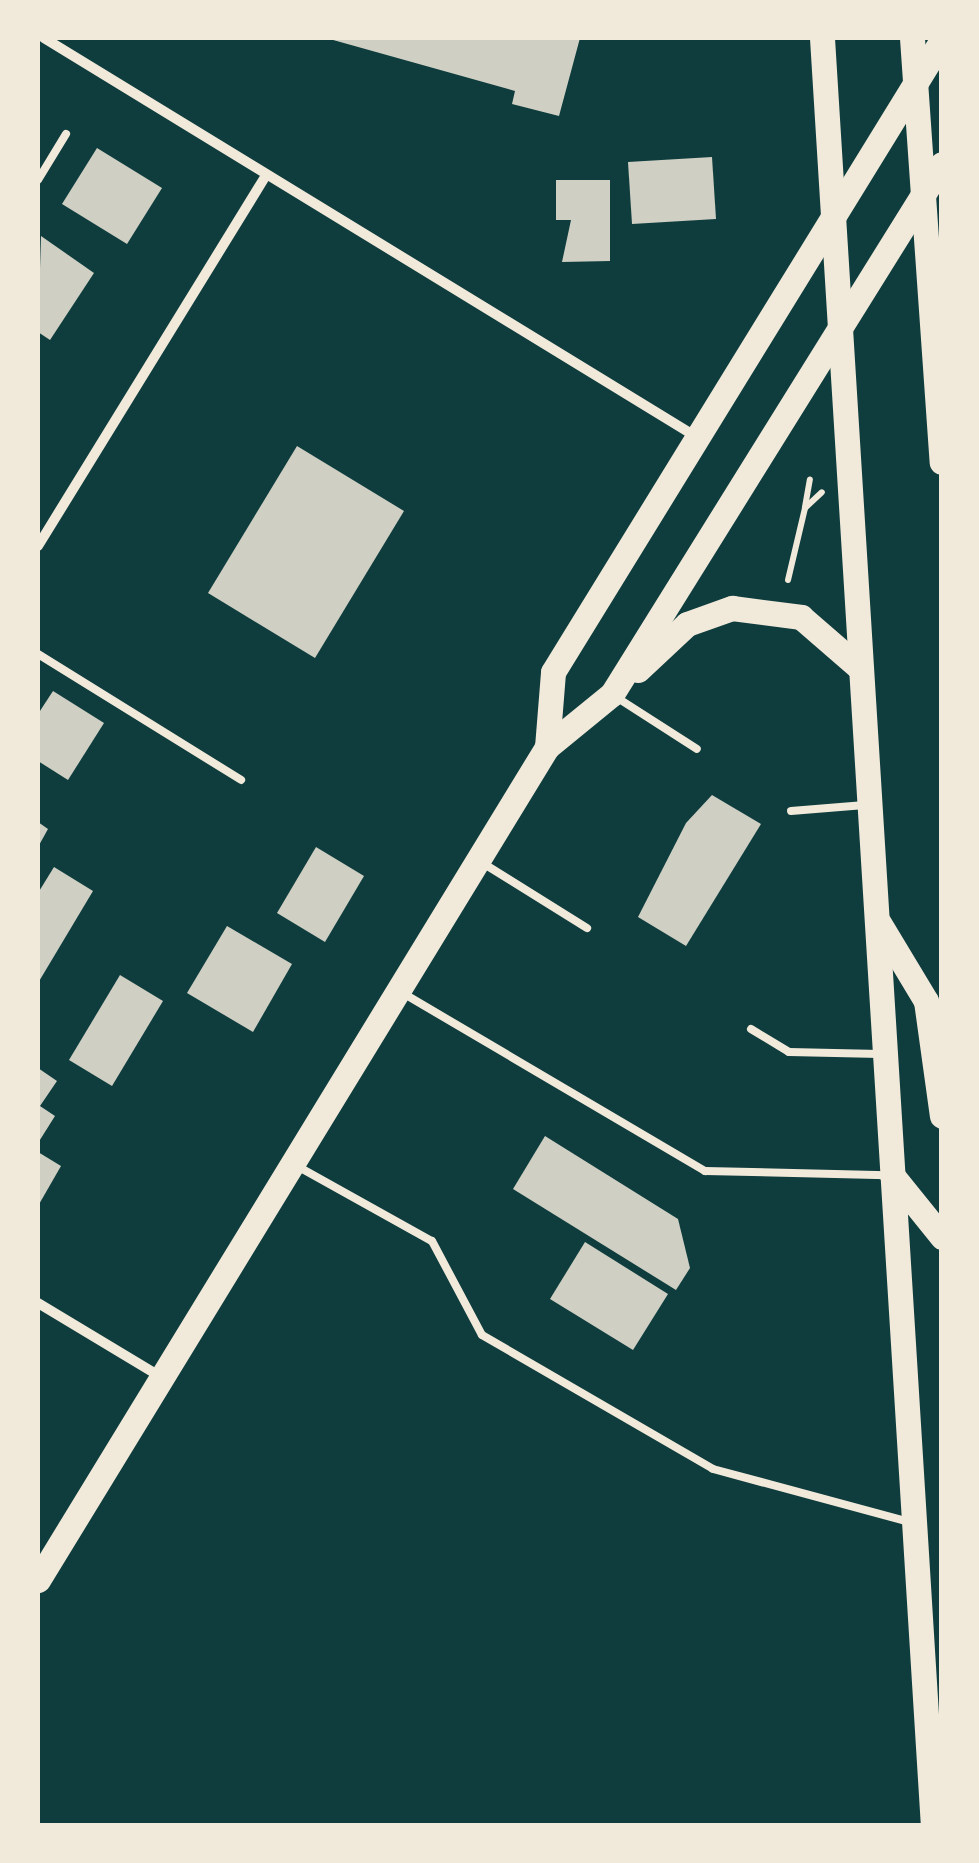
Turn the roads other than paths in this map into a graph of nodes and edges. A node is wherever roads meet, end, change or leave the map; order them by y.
1 (44, 38) edge
2 (822, 38) edge
3 (912, 38) edge
4 (942, 40) edge
5 (915, 82) junction
6 (66, 134) dead end
7 (942, 164) edge
8 (266, 176) junction
9 (38, 180) edge
10 (922, 194) junction
11 (834, 216) junction
12 (841, 327) junction
13 (696, 436) junction
14 (941, 450) edge
15 (38, 546) edge
16 (38, 654) edge
17 (861, 669) junction
18 (612, 694) junction
19 (547, 746) junction
20 (697, 749) dead end
21 (241, 780) dead end
22 (870, 804) junction
23 (791, 811) dead end
24 (478, 860) junction
25 (876, 919) junction
26 (588, 928) dead end
27 (398, 990) junction
28 (752, 1029) dead end
29 (885, 1054) junction
30 (942, 1116) edge
31 (293, 1163) junction
32 (892, 1175) junction
33 (942, 1237) edge
34 (38, 1302) edge
35 (162, 1378) junction
36 (913, 1522) junction
37 (38, 1580) edge
38 (933, 1826) edge

1 - 8 street
2 - 11 main road
3 - 5 main road
4 - 5 main road
5 - 10 main road
5 - 11 main road
6 - 9 lane
7 - 10 main road
8 - 13 street
8 - 15 street
10 - 12 main road
10 - 14 main road
11 - 12 main road
11 - 13 main road
12 - 17 main road
12 - 18 main road
13 - 19 main road
16 - 21 lane
17 - 18 main road
17 - 22 main road
18 - 19 main road
18 - 20 lane
19 - 24 main road
22 - 23 lane
22 - 25 main road
24 - 26 lane
24 - 27 main road
25 - 29 main road
25 - 30 main road
27 - 31 main road
27 - 32 lane
28 - 29 lane
29 - 32 main road
31 - 35 main road
31 - 36 lane
32 - 33 main road
32 - 36 main road
34 - 35 street
35 - 37 main road
36 - 38 main road

